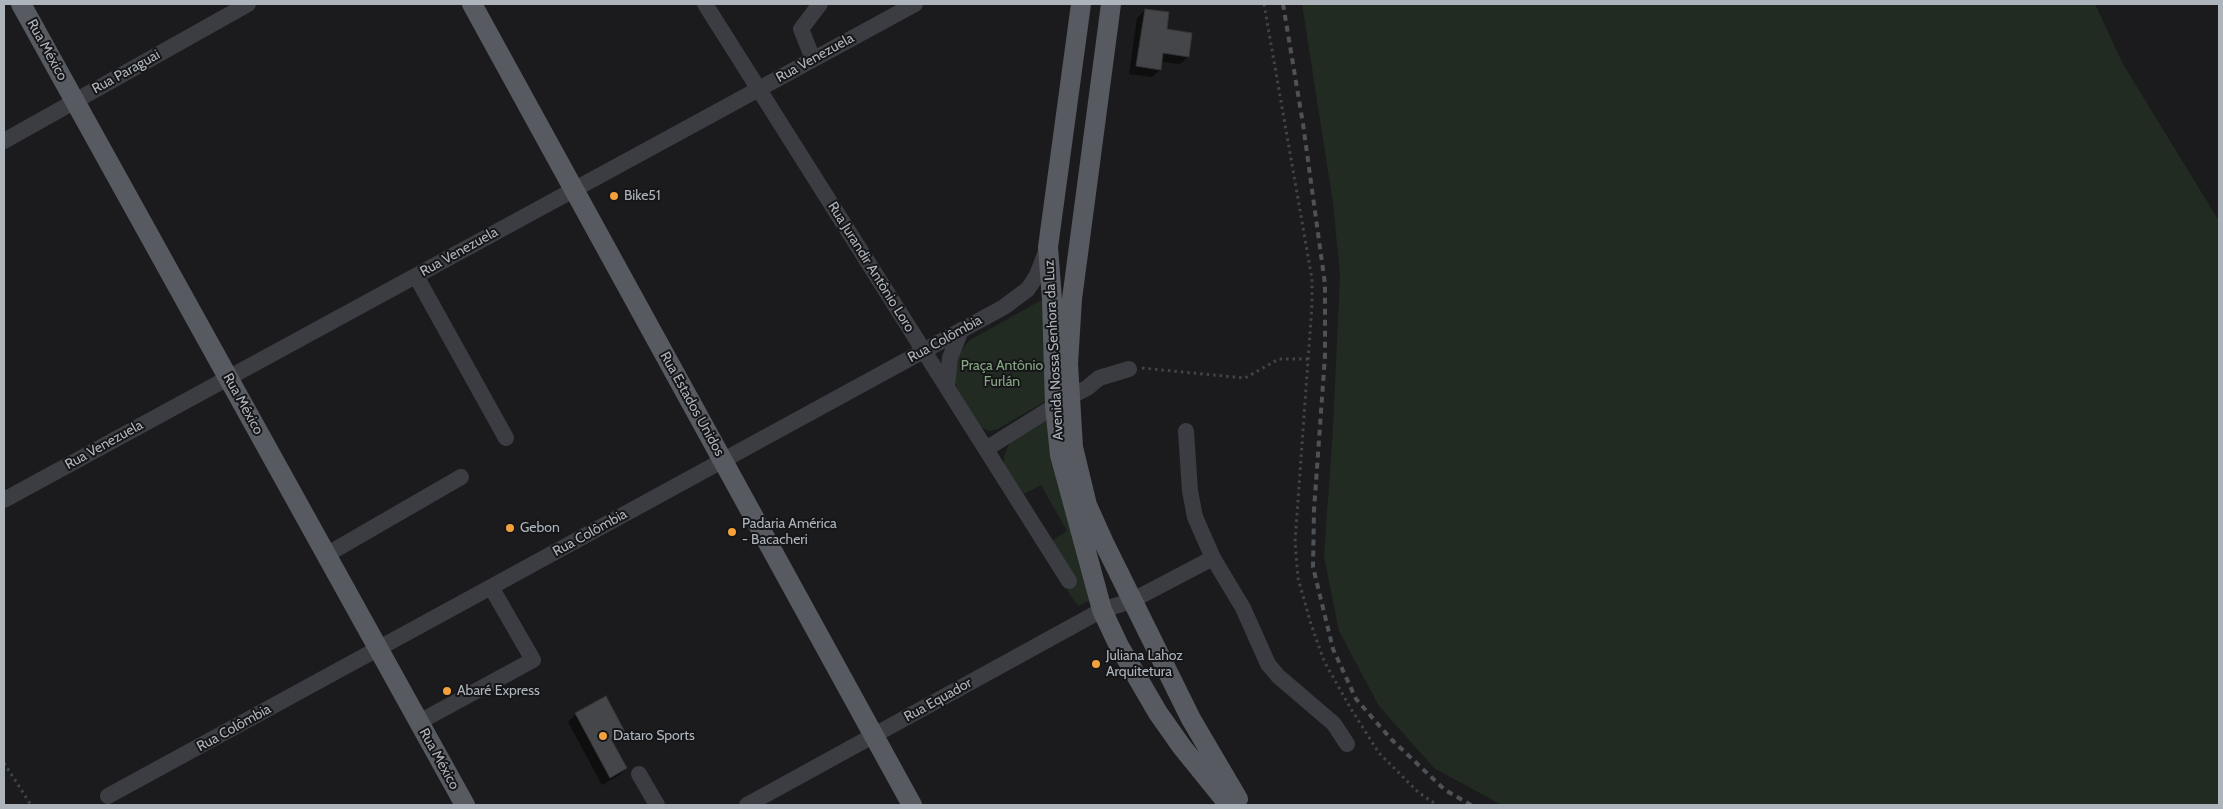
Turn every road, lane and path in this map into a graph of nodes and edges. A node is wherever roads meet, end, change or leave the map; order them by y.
1 (21, 4) edge
2 (248, 4) edge
3 (472, 4) edge
4 (705, 4) edge
5 (820, 4) edge
6 (915, 4) edge
7 (1081, 4) edge
8 (1111, 4) edge
9 (1264, 4) edge
10 (813, 60) junction
11 (759, 89) junction
12 (75, 101) junction
13 (4, 141) edge
14 (574, 189) junction
15 (1048, 247) junction
16 (416, 276) junction
17 (961, 330) junction
18 (924, 351) junction
19 (1308, 359) junction
20 (1129, 369) joint
21 (228, 378) junction
22 (947, 386) junction
23 (1062, 402) junction
24 (1186, 431) dead end
25 (506, 438) dead end
26 (986, 449) junction
27 (723, 460) junction
28 (461, 477) dead end
29 (4, 500) edge
30 (326, 555) junction
31 (1213, 558) junction
32 (1069, 581) dead end
33 (491, 587) junction
34 (1131, 601) junction
35 (1102, 610) junction
36 (378, 649) junction
37 (418, 722) junction
38 (873, 736) junction
39 (1347, 744) dead end
40 (4, 763) edge
41 (639, 774) dead end
42 (108, 796) dead end
43 (31, 805) edge
44 (465, 805) edge
45 (657, 805) edge
46 (747, 805) edge
47 (912, 805) edge
48 (1229, 805) edge
49 (1241, 805) edge
50 (1437, 805) edge

1 - 12 main road, Rua México
2 - 12 street, Rua Paraguai
3 - 14 main road, Rua Estados Unidos
4 - 11 street, Rua Jurandir Antônio Loro
5 - 10 street
6 - 10 street, Rua Venezuela
7 - 15 main road, Avenida Nossa Senhora da Luz
8 - 23 main road, Avenida Nossa Senhora da Luz
9 - 19 path
10 - 11 street, Rua Venezuela
11 - 14 street, Rua Venezuela
11 - 18 street, Rua Jurandir Antônio Loro
12 - 13 street, Rua Paraguai
12 - 21 main road, Rua México
14 - 16 street, Rua Venezuela
14 - 27 main road, Rua Estados Unidos
15 - 17 street, Rua Colômbia
15 - 23 main road, Avenida Nossa Senhora da Luz
16 - 21 street, Rua Venezuela
16 - 25 street
17 - 18 street, Rua Colômbia
17 - 22 street
18 - 22 street, Rua Jurandir Antônio Loro
18 - 27 street, Rua Colômbia
19 - 20 path
19 - 50 path
20 - 23 street
21 - 29 street, Rua Venezuela
21 - 30 main road, Rua México
22 - 26 street, Rua Jurandir Antônio Loro
23 - 26 street
23 - 34 main road, Avenida Nossa Senhora da Luz
23 - 35 main road, Avenida Nossa Senhora da Luz
24 - 31 street
26 - 32 street, Rua Jurandir Antônio Loro
27 - 33 street, Rua Colômbia
27 - 38 main road, Rua Estados Unidos
28 - 30 street
30 - 36 main road, Rua México
31 - 34 street, Rua Equador
31 - 39 street
33 - 36 street, Rua Colômbia
33 - 37 street
34 - 35 street, Rua Equador
34 - 49 main road, Avenida Nossa Senhora da Luz
35 - 38 street, Rua Equador
35 - 48 main road, Avenida Nossa Senhora da Luz
36 - 37 main road, Rua México
36 - 42 street, Rua Colômbia
37 - 44 main road, Rua México
38 - 46 street, Rua Equador
38 - 47 main road, Rua Estados Unidos
40 - 43 path
41 - 45 street

